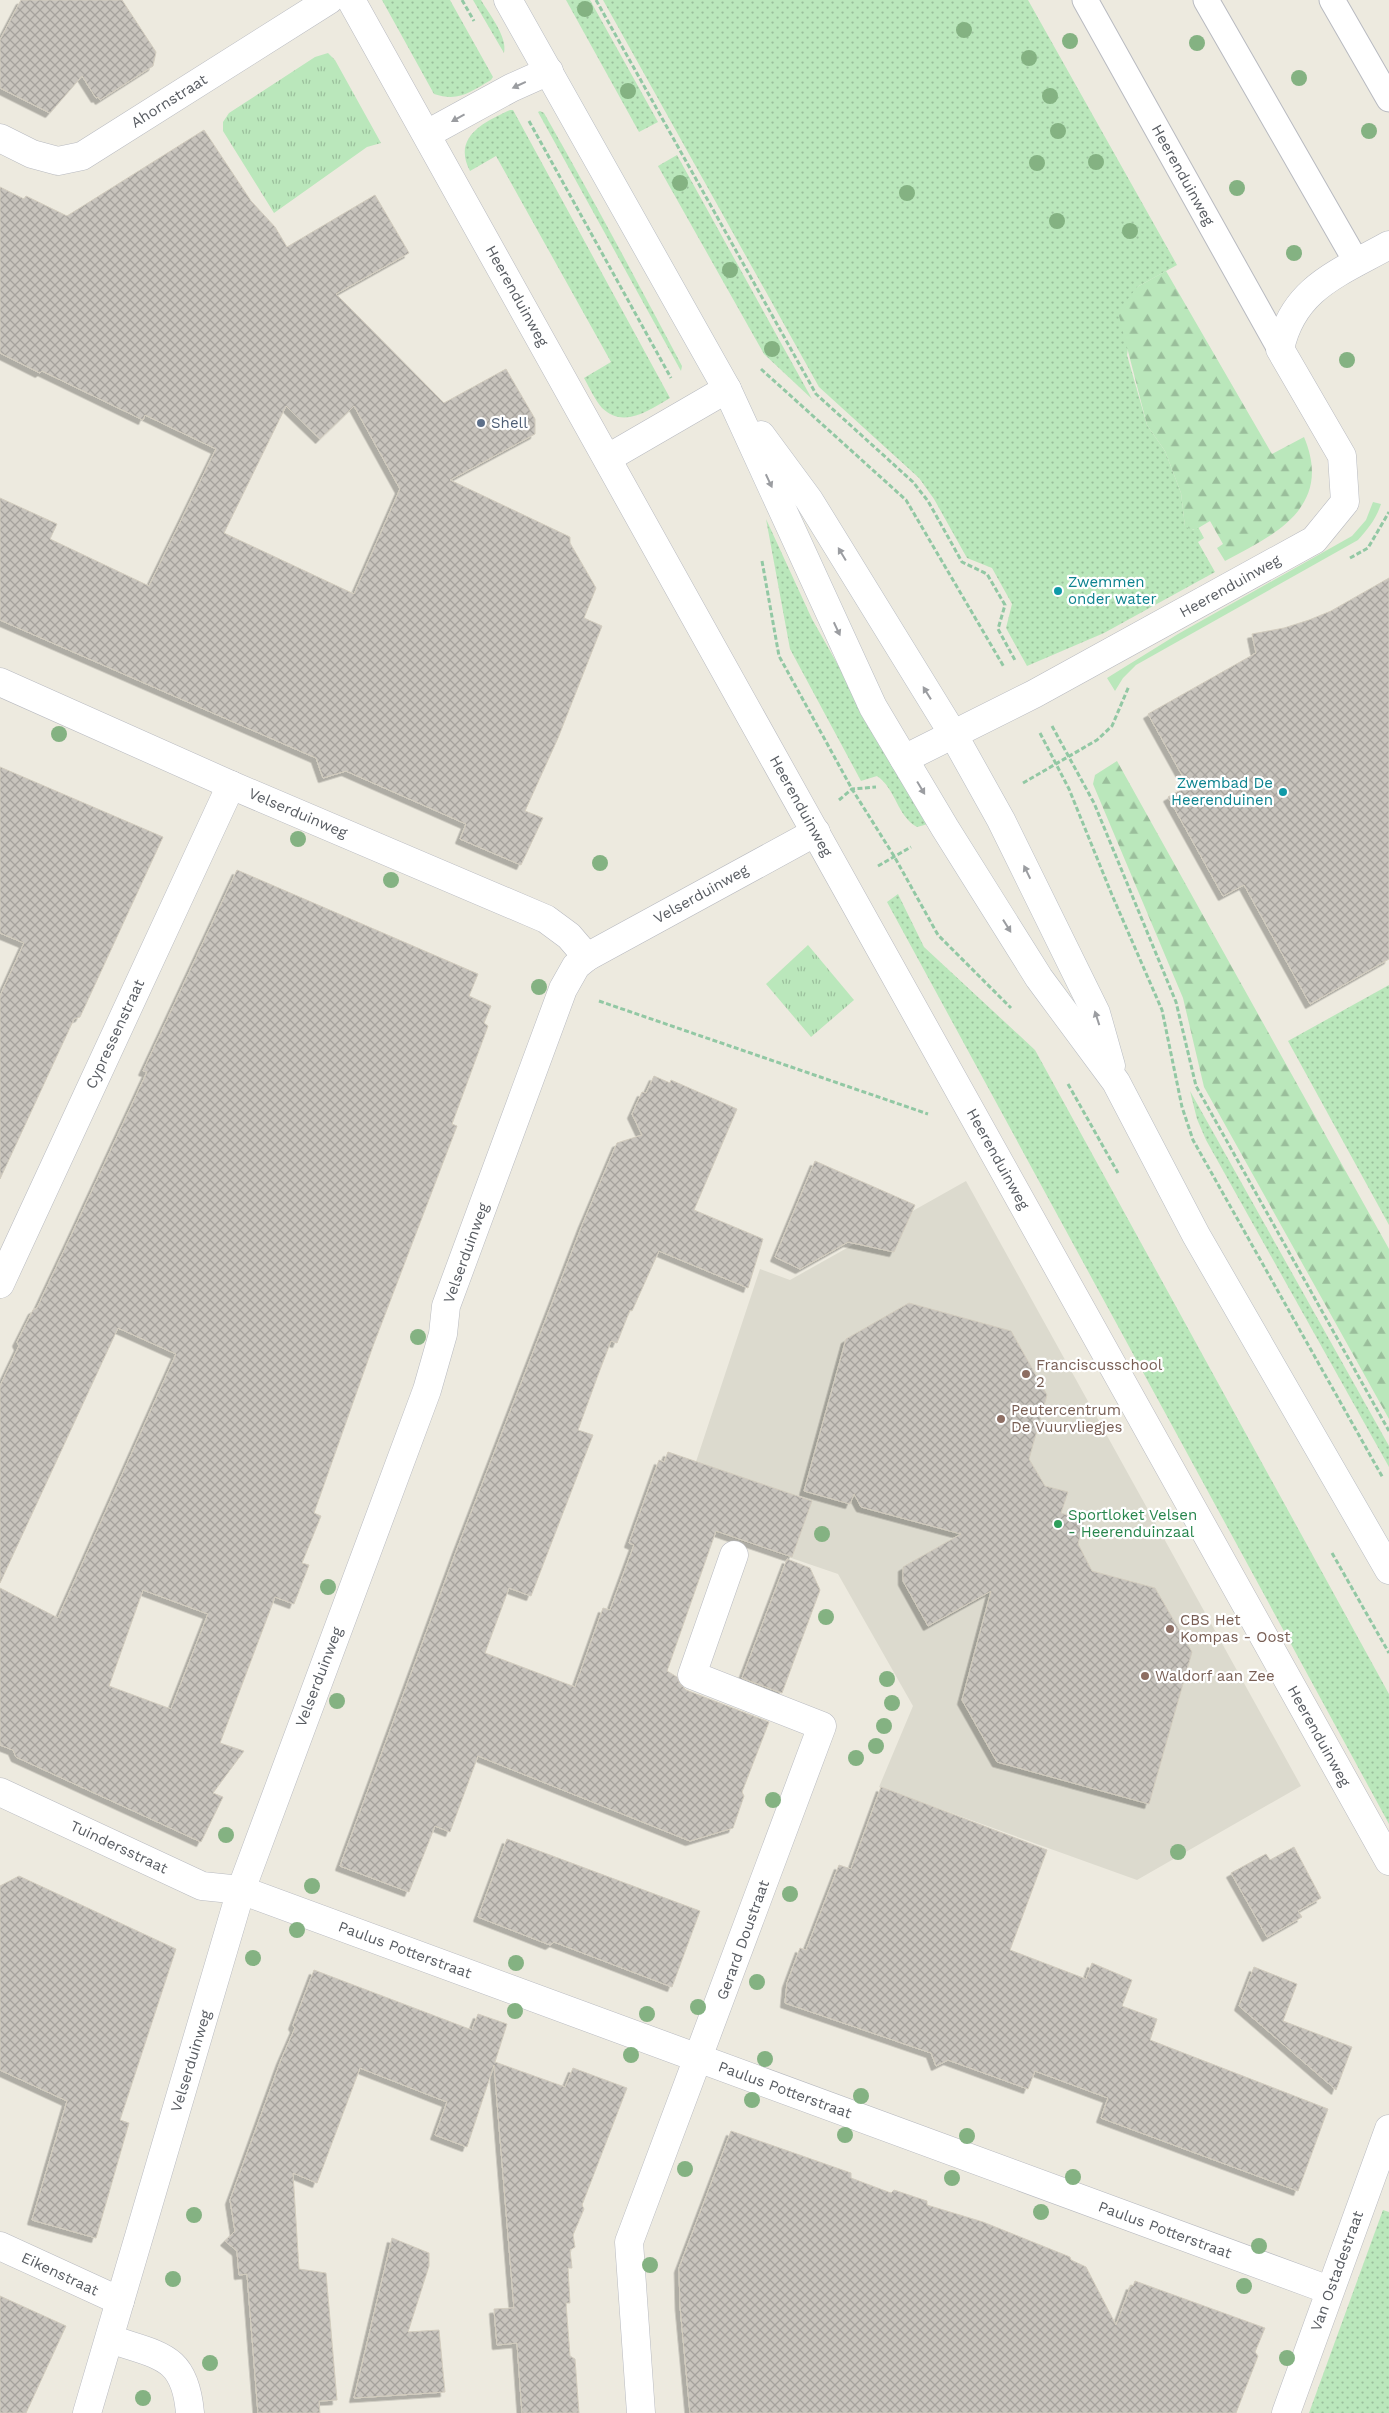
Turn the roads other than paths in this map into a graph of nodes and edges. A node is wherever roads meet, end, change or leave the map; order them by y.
1 (329, 0) edge
2 (351, 0) edge
3 (508, 0) edge
4 (1085, 0) edge
5 (1206, 0) edge
6 (1332, 0) edge
7 (549, 71) junction
8 (1389, 99) edge
9 (427, 134) junction
10 (0, 138) edge
11 (1389, 245) edge
12 (1357, 263) junction
13 (1280, 349) junction
14 (727, 389) junction
15 (608, 458) junction
16 (0, 682) edge
17 (953, 734) junction
18 (904, 759) junction
19 (231, 784) junction
20 (816, 832) junction
21 (587, 957) junction
22 (1116, 1082) junction
23 (0, 1284) edge
24 (734, 1556) dead end
25 (1389, 1570) edge
26 (0, 1792) edge
27 (1389, 1861) edge
28 (241, 1890) junction
29 (698, 2059) junction
30 (1389, 2129) edge
31 (0, 2246) edge
32 (1329, 2290) junction
33 (120, 2301) junction
34 (110, 2339) junction
35 (87, 2413) edge
36 (190, 2413) edge
37 (641, 2413) edge
38 (1286, 2413) edge

1 - 10 street, Ahornstraat
2 - 9 street, Heerenduinweg
3 - 7 street
4 - 13 lane, Heerenduinweg
5 - 12 lane
6 - 8 lane
7 -> 9 street
7 - 14 street
9 - 15 street, Heerenduinweg
11 - 12 street
12 - 13 street
13 - 17 street, Heerenduinweg
14 - 15 street
17 -> 14 street
14 -> 18 street
15 - 20 street, Heerenduinweg
16 - 19 street, Velserduinweg
17 - 18 street, Heerenduinweg
22 -> 17 street
18 -> 22 street
19 - 21 street, Velserduinweg
19 - 23 street, Cypressenstraat
20 - 21 street, Velserduinweg
20 - 27 street, Heerenduinweg
21 - 28 street, Velserduinweg
22 - 25 street
24 - 29 street, Gerard Doustraat
26 - 28 street, Tuindersstraat
28 - 29 street, Paulus Potterstraat
28 - 33 street, Velserduinweg
29 - 32 street, Paulus Potterstraat
29 - 37 street, Gerard Doustraat
30 - 32 street, Van Ostadestraat
31 - 33 street, Eikenstraat
32 - 38 street, Van Ostadestraat
33 - 34 street, Velserduinweg
34 - 35 street, Velserduinweg
34 - 36 street

